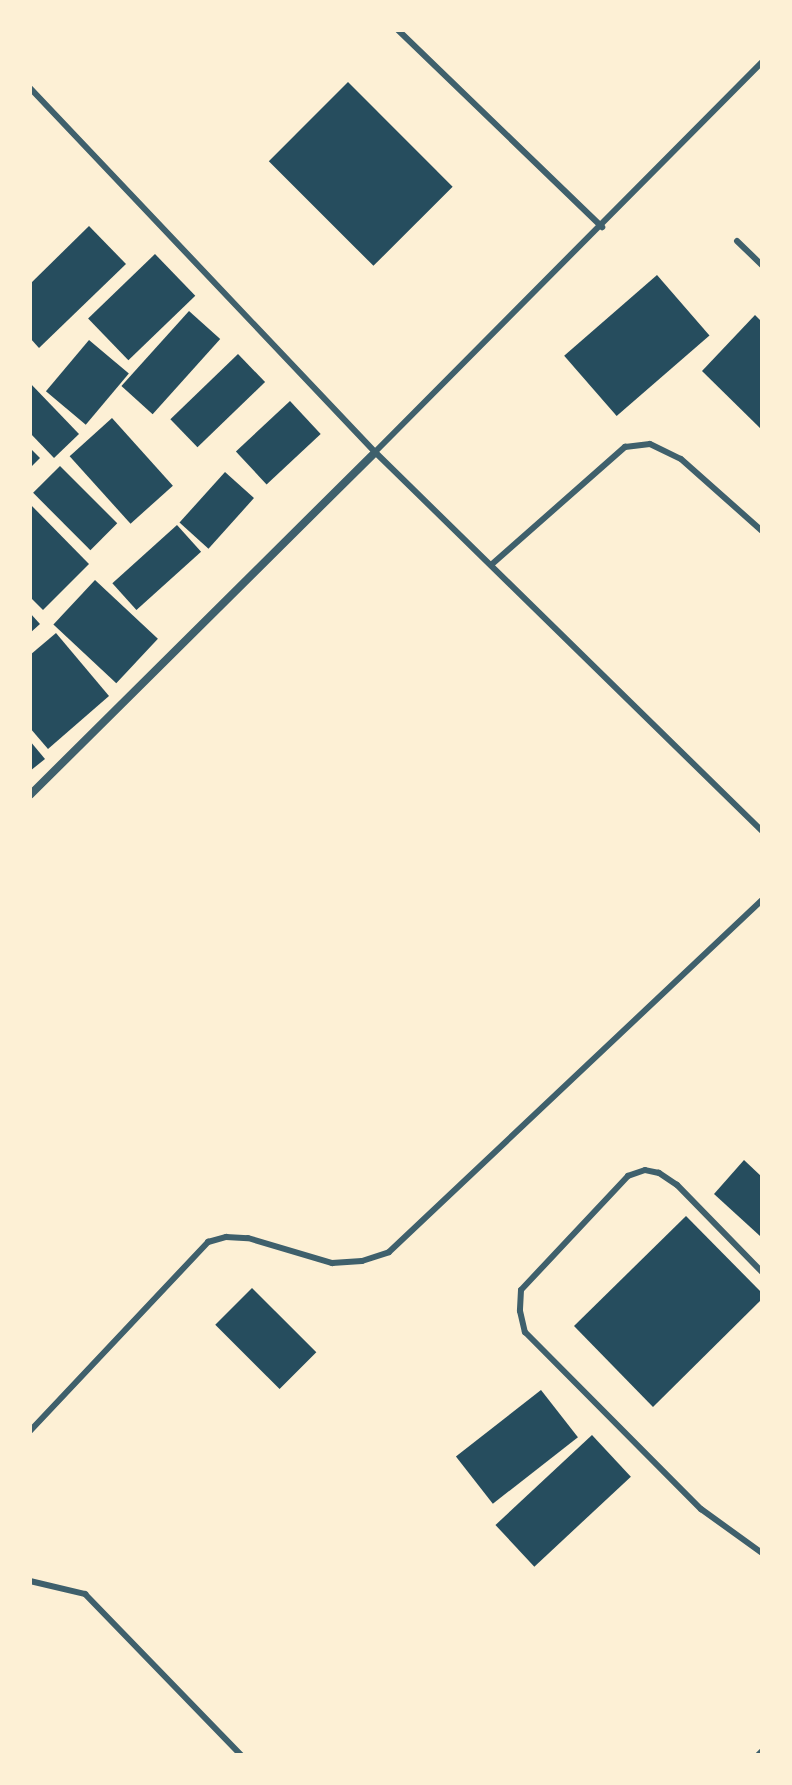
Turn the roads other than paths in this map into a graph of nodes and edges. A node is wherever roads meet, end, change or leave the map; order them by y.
1 (398, 30) edge
2 (762, 62) edge
3 (30, 88) edge
4 (602, 227) junction
5 (737, 241) dead end
6 (762, 265) edge
7 (375, 452) junction
8 (762, 531) edge
9 (491, 565) junction
10 (30, 795) edge
11 (762, 831) edge
12 (762, 900) edge
13 (762, 1272) edge
14 (30, 1431) edge
15 (762, 1553) edge
16 (30, 1581) edge
17 (241, 1755) edge

1 - 4 lane
2 - 4 lane
3 - 7 lane
4 - 7 lane
5 - 6 lane
7 - 9 lane
7 - 10 street
8 - 9 lane
9 - 11 lane
12 - 14 lane
13 - 15 lane
16 - 17 lane

